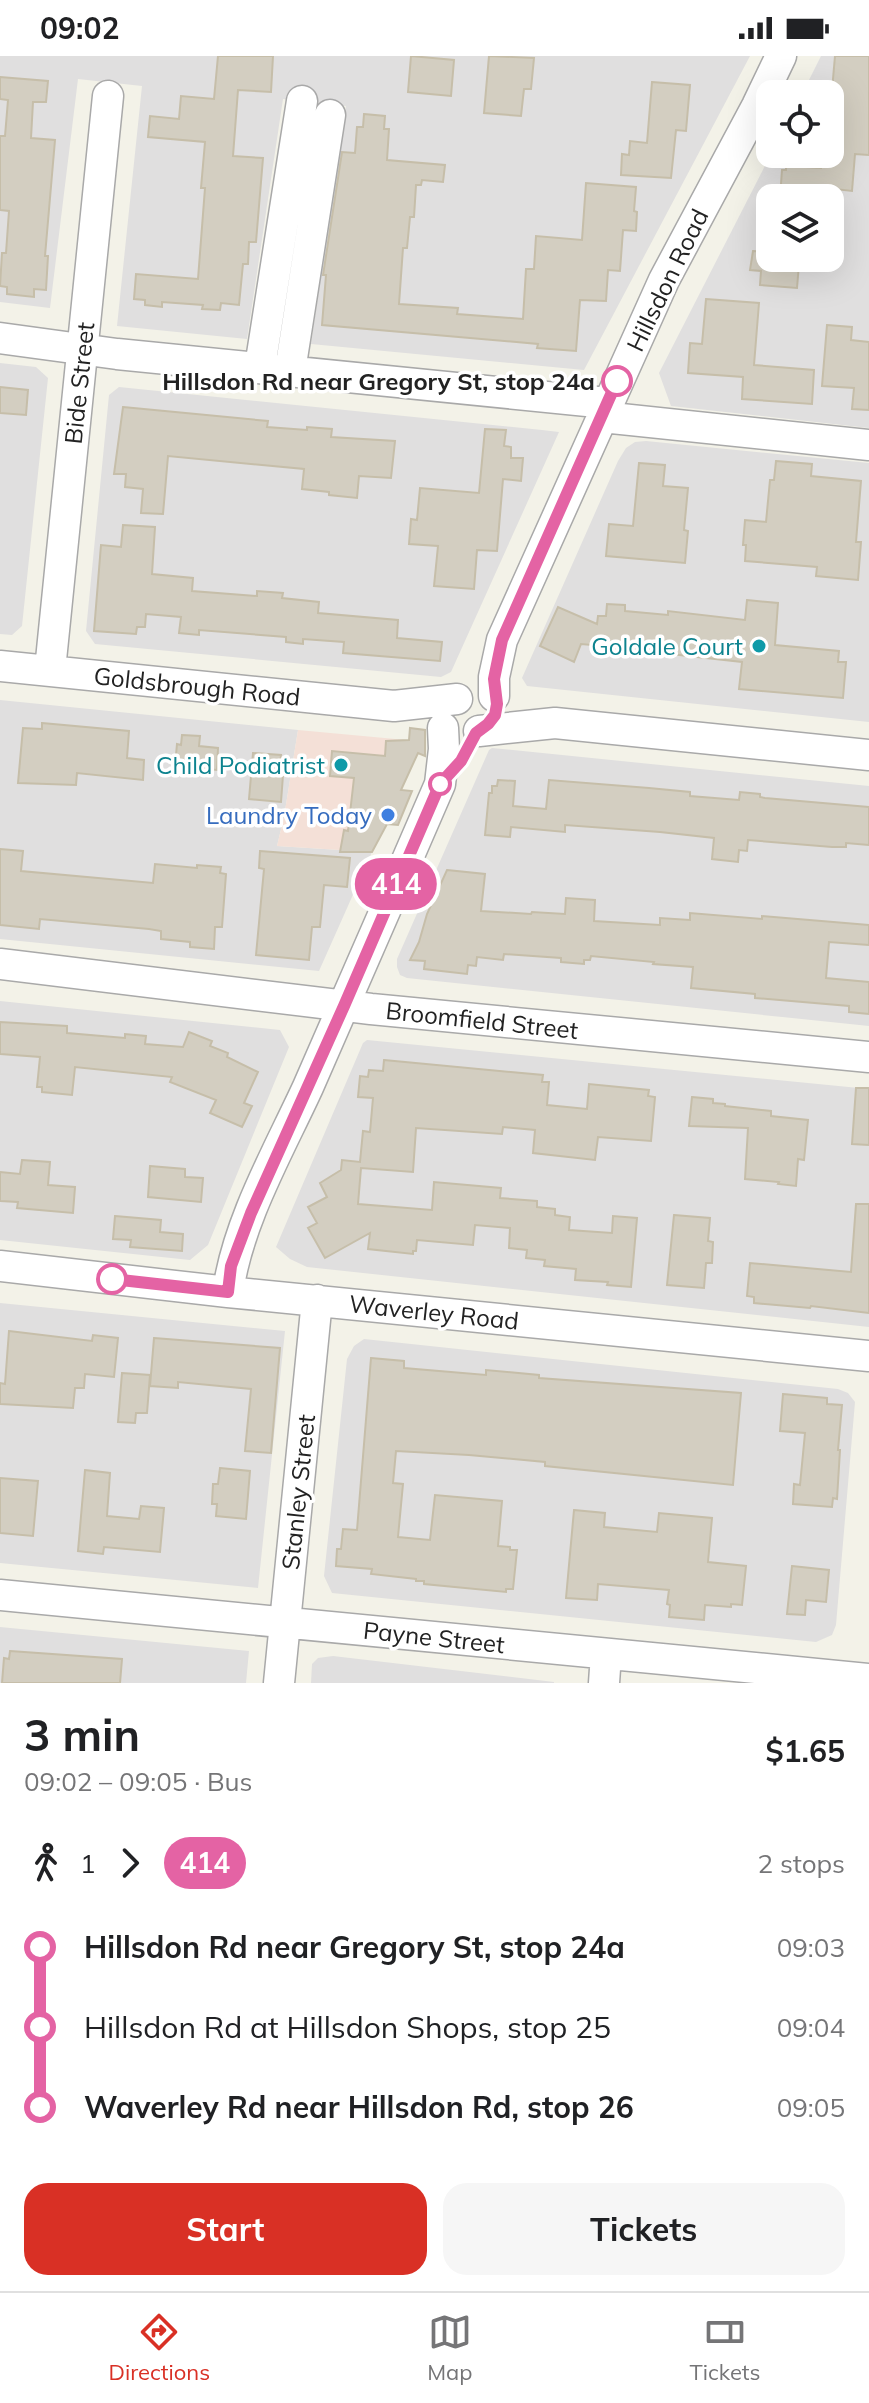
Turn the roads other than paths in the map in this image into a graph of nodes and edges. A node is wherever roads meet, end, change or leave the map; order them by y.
1 (781, 56) edge
2 (108, 96) dead end
3 (302, 101) dead end
4 (330, 115) dead end
5 (0, 338) edge
6 (83, 349) junction
7 (260, 367) junction
8 (290, 371) junction
9 (604, 410) junction
10 (869, 445) edge
11 (502, 640) junction
12 (0, 666) edge
13 (50, 670) junction
14 (460, 697) junction
15 (495, 697) junction
16 (394, 706) junction
17 (555, 723) junction
18 (442, 727) junction
19 (478, 732) junction
20 (869, 755) edge
21 (440, 784) junction
22 (0, 964) edge
23 (344, 1006) junction
24 (869, 1057) edge
25 (0, 1266) edge
26 (228, 1292) junction
27 (317, 1300) junction
28 (869, 1356) edge
29 (0, 1595) edge
30 (285, 1623) junction
31 (605, 1668) edge
32 (869, 1679) edge
33 (279, 1683) edge

1 - 9 street, Hillsdon Road
2 - 6 street, Bide Street
3 - 7 street
4 - 8 street
5 - 6 street
6 - 7 street
6 - 13 street, Bide Street
7 - 8 street
8 - 9 street
9 - 10 street
9 - 11 street, Hillsdon Road
11 - 14 street, Hillsdon Road
11 - 15 street, Hillsdon Road
12 - 13 street, Goldsbrough Road
13 - 16 street, Goldsbrough Road
14 - 15 street
14 - 16 street, Goldsbrough Road
14 - 18 street
15 - 17 street
15 - 19 street
16 - 18 street, Goldsbrough Road
17 - 19 street
17 - 20 street
18 - 19 street
18 - 21 street
19 - 21 street
21 - 23 street
22 - 23 street, Broomfield Street
23 - 24 street, Broomfield Street
23 - 26 street
25 - 26 street, Waverley Road
26 - 27 street, Waverley Road
27 - 28 street, Waverley Road
27 - 30 street, Stanley Street
29 - 30 street, Payne Street
30 - 31 street, Payne Street
30 - 33 street, Stanley Street
31 - 32 street, Payne Street

